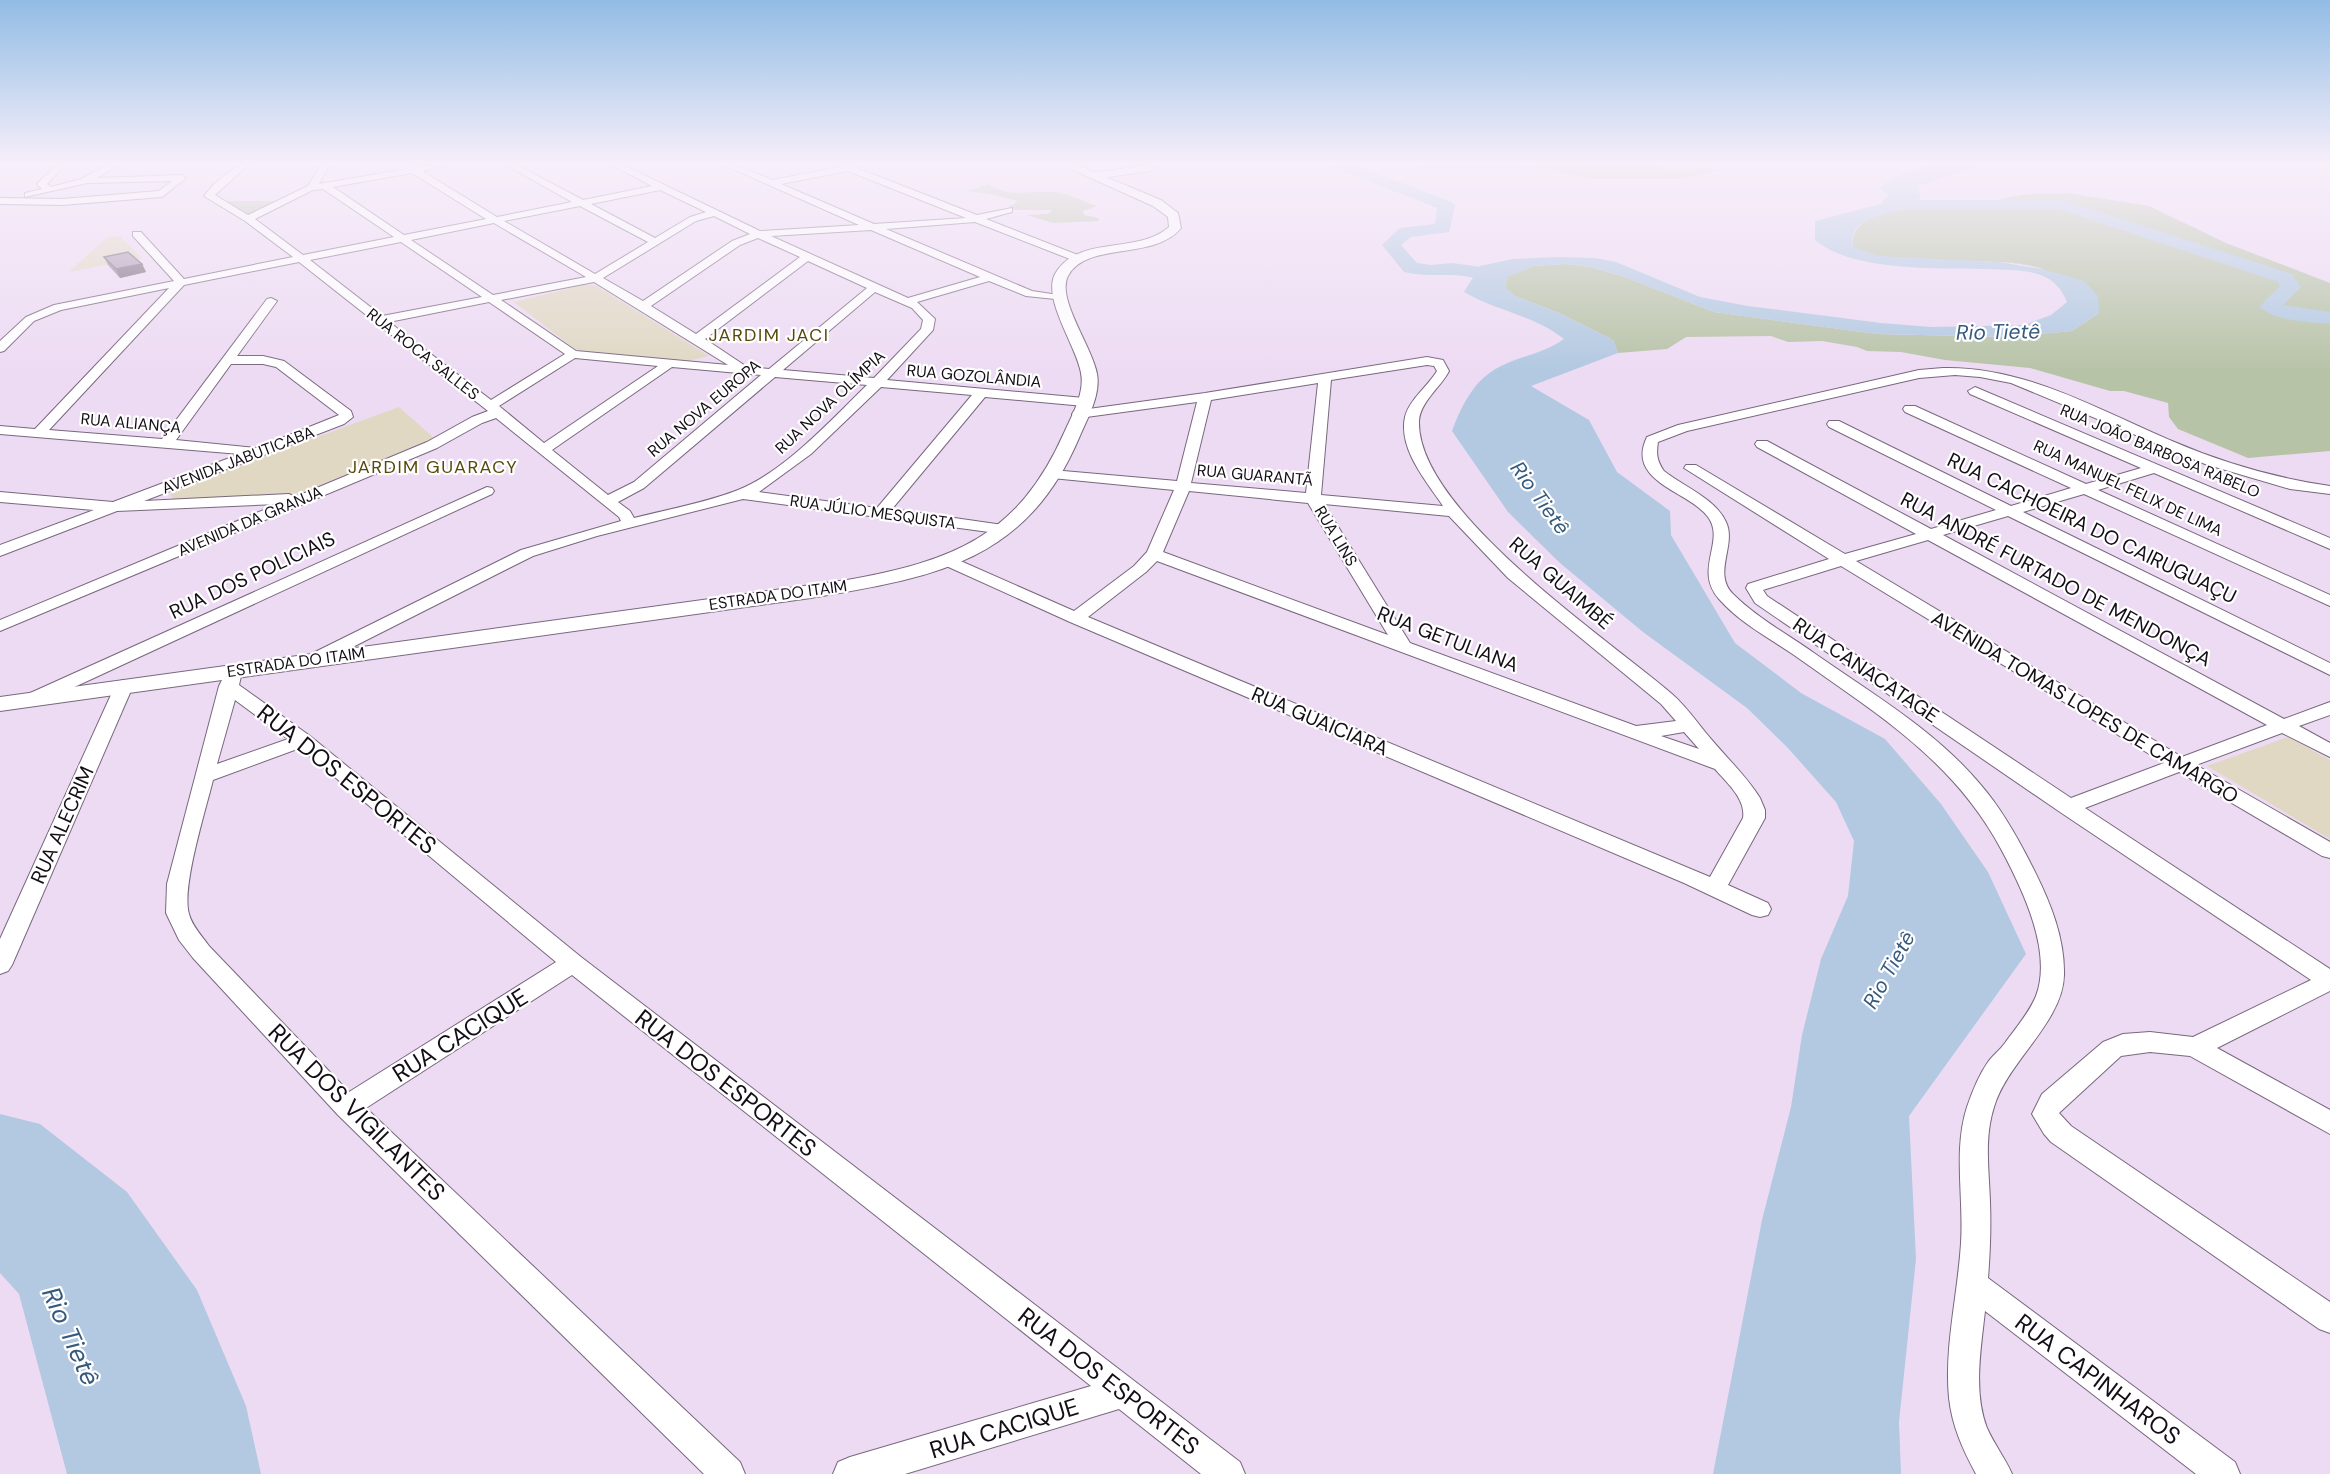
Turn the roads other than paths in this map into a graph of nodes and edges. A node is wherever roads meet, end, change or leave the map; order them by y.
1 (137, 234) dead end
2 (267, 234) edge
3 (394, 234) edge
4 (427, 234) edge
5 (517, 234) edge
6 (640, 234) edge
7 (669, 234) edge
8 (758, 234) junction
9 (762, 234) edge
10 (891, 234) edge
11 (1015, 234) edge
12 (1168, 234) edge
13 (402, 239) junction
14 (656, 242) junction
15 (808, 256) junction
16 (299, 259) junction
17 (1079, 259) junction
18 (990, 277) junction
19 (594, 279) junction
20 (181, 282) junction
21 (874, 287) junction
22 (150, 289) junction
23 (165, 297) junction
24 (1061, 298) junction
25 (495, 300) junction
26 (271, 301) dead end
27 (906, 302) junction
28 (642, 307) junction
29 (380, 320) junction
30 (697, 339) junction
31 (0, 348) edge
32 (573, 354) junction
33 (227, 360) junction
34 (670, 363) junction
35 (744, 370) junction
36 (771, 372) junction
37 (1325, 378) junction
38 (878, 383) junction
39 (1975, 391) dead end
40 (981, 393) junction
41 (1205, 397) junction
42 (1082, 408) junction
43 (1910, 409) dead end
44 (493, 410) junction
45 (1834, 424) dead end
46 (0, 430) edge
47 (39, 433) junction
48 (166, 444) junction
49 (1762, 444) dead end
50 (543, 450) junction
51 (258, 452) junction
52 (1691, 468) dead end
53 (2156, 468) junction
54 (1052, 474) junction
55 (1183, 487) junction
56 (2087, 488) junction
57 (487, 490) dead end
58 (2330, 490) edge
59 (742, 494) junction
60 (0, 497) edge
61 (303, 498) junction
62 (1313, 499) junction
63 (607, 502) junction
64 (114, 507) junction
65 (2013, 511) junction
66 (1454, 512) junction
67 (881, 513) junction
68 (630, 524) junction
69 (1005, 529) junction
70 (1932, 534) junction
71 (2330, 544) edge
72 (0, 551) edge
73 (1154, 554) junction
74 (1842, 561) junction
75 (950, 562) junction
76 (2330, 601) edge
77 (1384, 615) junction
78 (1076, 618) junction
79 (0, 626) edge
80 (1347, 626) junction
81 (1404, 647) junction
82 (313, 660) junction
83 (2330, 670) edge
84 (231, 679) junction
85 (124, 686) junction
86 (35, 698) junction
87 (0, 704) edge
88 (2330, 708) edge
89 (1688, 723) junction
90 (2283, 726) junction
91 (1629, 731) junction
92 (303, 740) junction
93 (2330, 751) edge
94 (2181, 765) junction
95 (1726, 766) junction
96 (204, 776) junction
97 (2067, 807) junction
98 (2330, 851) edge
99 (1715, 888) junction
100 (1760, 909) dead end
101 (573, 963) junction
102 (0, 965) edge
103 (2330, 981) edge
104 (2194, 1047) junction
105 (347, 1107) junction
106 (2330, 1123) edge
107 (1973, 1284) junction
108 (2330, 1319) edge
109 (1123, 1392) junction
110 (728, 1474) edge
111 (850, 1474) edge
112 (1228, 1474) edge
113 (1995, 1474) edge
114 (2223, 1474) edge

1 - 20 street
2 - 16 street, RUA ROCA SALLES
3 - 13 street
4 - 13 street
5 - 19 street
6 - 14 street
7 - 14 street
8 - 9 street
8 - 15 street, RUA NOVA OLÍMPIA
8 - 28 street
10 - 18 street
11 - 17 street
12 - 17 street
13 - 16 street
13 - 25 street
14 - 19 street
15 - 21 street, RUA NOVA OLÍMPIA
15 - 30 street
16 - 20 street
16 - 29 street, RUA ROCA SALLES
17 - 24 street
18 - 24 street
18 - 27 street
19 - 25 street
19 - 28 street
20 - 22 street
20 - 23 street
21 - 27 street, RUA NOVA OLÍMPIA
21 - 36 street, RUA NOVA EUROPA
22 - 23 street
22 - 31 street
23 - 47 street
24 - 42 street, ESTRADA DO ITAIM
25 - 29 street
25 - 32 street
26 - 33 street
27 - 38 street, RUA NOVA OLÍMPIA
28 - 30 street
29 - 44 street, RUA ROCA SALLES
30 - 35 street
32 - 34 street, RUA GOZOLÂNDIA
32 - 44 street, AVENIDA DA GRANJA
33 - 48 street
33 - 51 street, AVENIDA JABUTICABA
34 - 35 street, RUA GOZOLÂNDIA
34 - 50 street
35 - 36 street, RUA GOZOLÂNDIA
36 - 38 street, RUA GOZOLÂNDIA
36 - 63 street, RUA NOVA EUROPA
37 - 41 street, RUA GUAIMBÉ
37 - 62 street, RUA LINS
37 - 66 street, RUA GUAIMBÉ
38 - 40 street, RUA GOZOLÂNDIA
38 - 59 street, RUA NOVA OLÍMPIA
39 - 53 street, RUA JOÃO BARBOSA RABELO
40 - 42 street, RUA GOZOLÂNDIA
40 - 67 street
41 - 42 street, RUA GOZOLÂNDIA
41 - 55 street
42 - 54 street, ESTRADA DO ITAIM
43 - 56 street, RUA MANUEL FELIX DE LIMA
44 - 50 street, RUA ROCA SALLES
44 - 61 street, AVENIDA DA GRANJA
45 - 65 street, RUA CACHOEIRA DO CAIRUGUAÇU
46 - 47 street, RUA ALIANÇA
47 - 48 street, RUA ALIANÇA
48 - 51 street, RUA ALIANÇA
49 - 70 street, RUA ANDRÉ FURTADO DE MENDONÇA
50 - 63 street, RUA ROCA SALLES
51 - 64 street, AVENIDA JABUTICABA
52 - 74 street, AVENIDA TOMAS LOPES DE CAMARGO
53 - 56 street, RUA CANACATAGE
53 - 71 street, RUA JOÃO BARBOSA RABELO
54 - 55 street, RUA GUARANTÃ
54 - 69 street, ESTRADA DO ITAIM
55 - 62 street, RUA GUARANTÃ
55 - 73 street
56 - 65 street, RUA CANACATAGE
56 - 76 street, RUA MANUEL FELIX DE LIMA
57 - 86 street, RUA DOS POLICIAIS
58 - 107 street
59 - 67 street, RUA JÚLIO MESQUISTA
59 - 68 street, RUA NOVA OLÍMPIA
60 - 64 street
61 - 64 street
61 - 79 street, AVENIDA DA GRANJA
62 - 66 street, RUA GUARANTÃ
62 - 77 street, RUA LINS
63 - 68 street, RUA ROCA SALLES
64 - 72 street, AVENIDA JABUTICABA
65 - 70 street, RUA CANACATAGE
65 - 83 street, RUA CACHOEIRA DO CAIRUGUAÇU
66 - 89 street, RUA GUAIMBÉ
67 - 69 street, RUA JÚLIO MESQUISTA
68 - 82 street, RUA NOVA OLÍMPIA
69 - 75 street, ESTRADA DO ITAIM
70 - 74 street, RUA CANACATAGE
70 - 90 street, RUA ANDRÉ FURTADO DE MENDONÇA
73 - 78 street
73 - 80 street, RUA GETULIANA
74 - 94 street, AVENIDA TOMAS LOPES DE CAMARGO
74 - 97 street, RUA CANACATAGE
75 - 78 street, RUA GUAICIARA
75 - 82 street, ESTRADA DO ITAIM
77 - 80 street
77 - 81 street, RUA LINS
78 - 99 street, RUA GUAICIARA
80 - 81 street, RUA GETULIANA
81 - 91 street, RUA GETULIANA
82 - 84 street, ESTRADA DO ITAIM
84 - 85 street, ESTRADA DO ITAIM
84 - 92 street, RUA DOS ESPORTES
84 - 96 street, RUA DOS VIGILANTES
85 - 86 street, ESTRADA DO ITAIM
85 - 102 street, RUA ALECRIM
86 - 87 street, ESTRADA DO ITAIM
88 - 90 street
89 - 91 street
89 - 95 street, RUA GUAIMBÉ
90 - 93 street, RUA ANDRÉ FURTADO DE MENDONÇA
90 - 94 street
91 - 95 street, RUA GETULIANA
92 - 96 street
92 - 101 street, RUA DOS ESPORTES
94 - 97 street
94 - 98 street, AVENIDA TOMAS LOPES DE CAMARGO
95 - 99 street, RUA GUAIMBÉ
96 - 105 street, RUA DOS VIGILANTES
97 - 103 street, RUA CANACATAGE
99 - 100 street, RUA GUAICIARA
101 - 105 street, RUA CACIQUE
101 - 109 street, RUA DOS ESPORTES
103 - 104 street
104 - 106 street
104 - 108 street
105 - 110 street, RUA DOS VIGILANTES
107 - 113 street
107 - 114 street, RUA CAPINHAROS
109 - 111 street, RUA CACIQUE
109 - 112 street, RUA DOS ESPORTES

